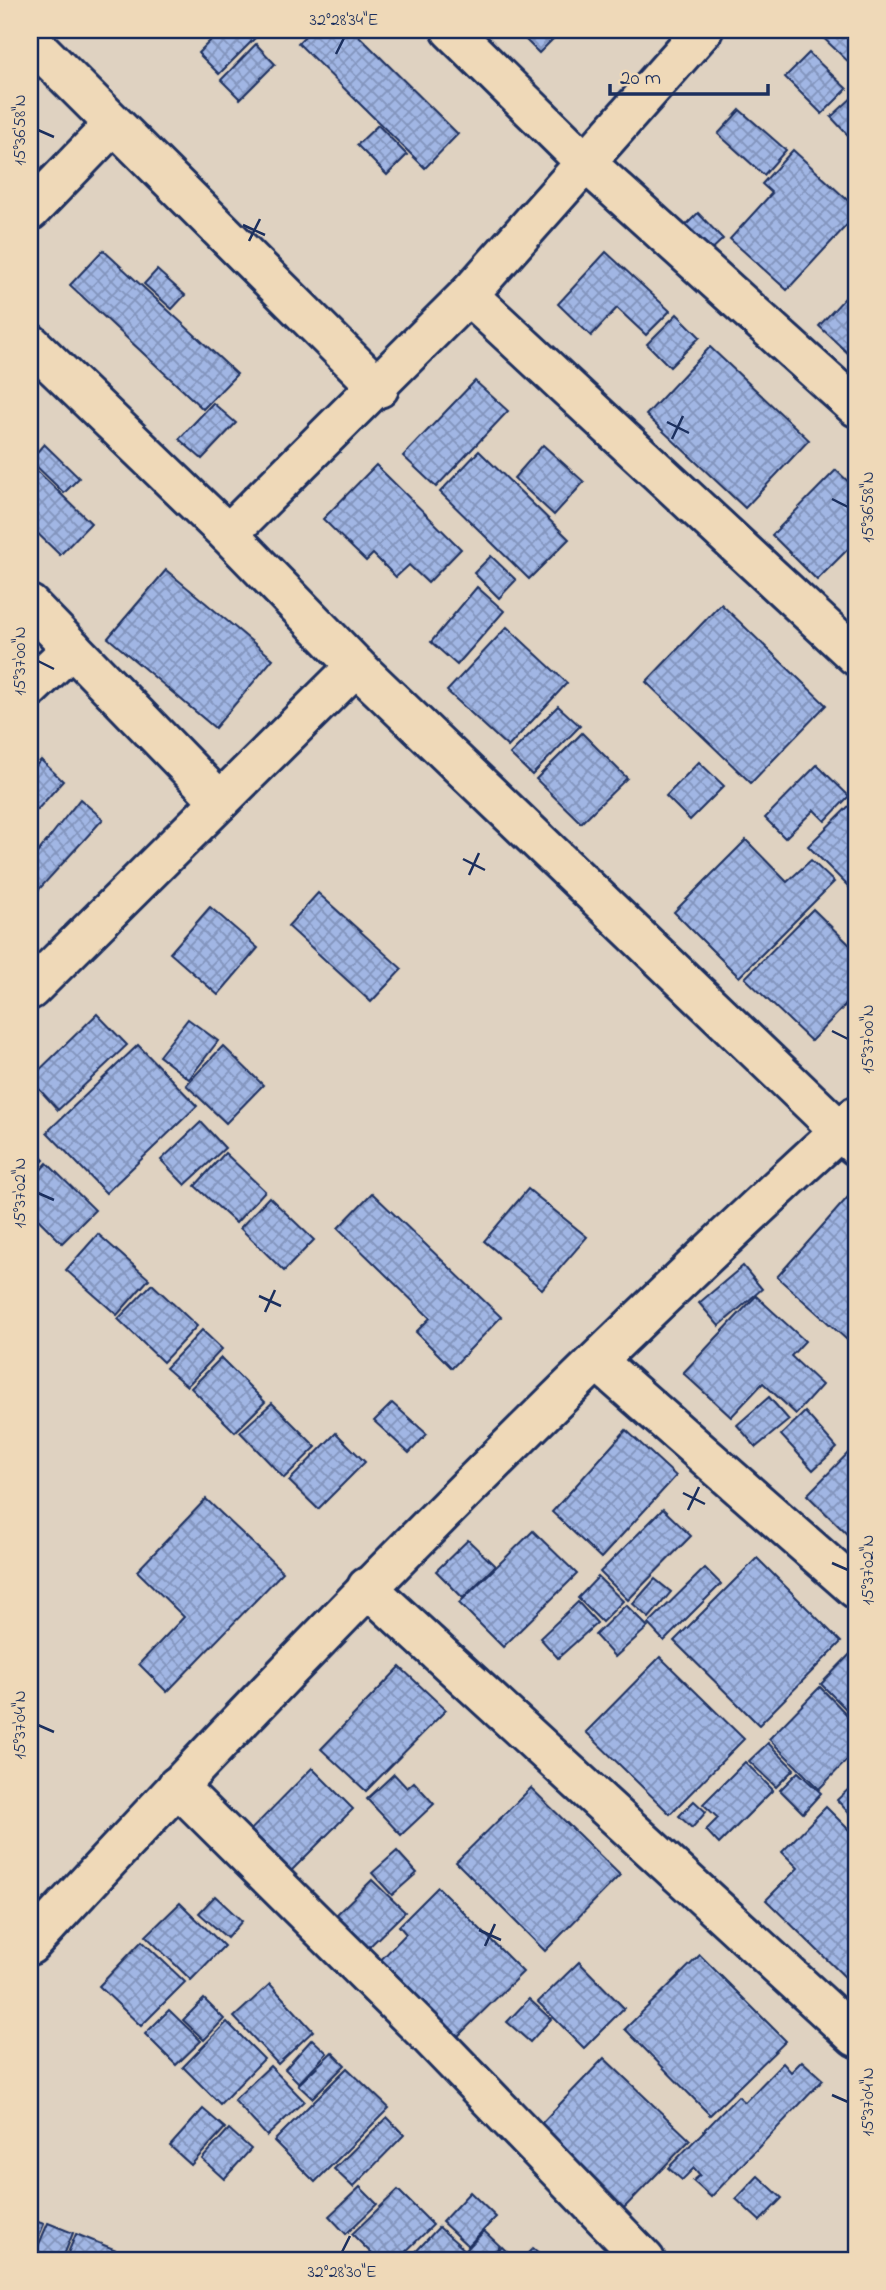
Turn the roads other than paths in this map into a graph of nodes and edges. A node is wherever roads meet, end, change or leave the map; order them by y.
1 (451, 30) edge
2 (703, 30) edge
3 (30, 40) edge
4 (113, 125) junction
5 (585, 162) junction
6 (30, 211) edge
7 (468, 295) junction
8 (30, 343) edge
9 (379, 388) junction
10 (856, 407) edge
11 (228, 534) junction
12 (30, 606) edge
13 (72, 648) junction
14 (856, 656) edge
15 (356, 666) junction
16 (30, 688) edge
17 (220, 801) junction
18 (30, 990) edge
19 (851, 1131) edge
20 (597, 1361) junction
21 (367, 1587) junction
22 (856, 1589) edge
23 (177, 1786) junction
24 (30, 1945) edge
25 (856, 2037) edge
26 (645, 2260) edge

1 - 5 street
2 - 5 street
3 - 4 street
4 - 6 street
4 - 9 street
5 - 7 street
5 - 10 street
7 - 9 street
7 - 14 street
8 - 11 street
9 - 11 street
11 - 15 street
12 - 13 street
13 - 16 street
13 - 17 street
15 - 17 street
15 - 19 street
17 - 18 street
19 - 20 street
20 - 21 street
20 - 22 street
21 - 23 street
21 - 25 street
23 - 24 street
23 - 26 street

